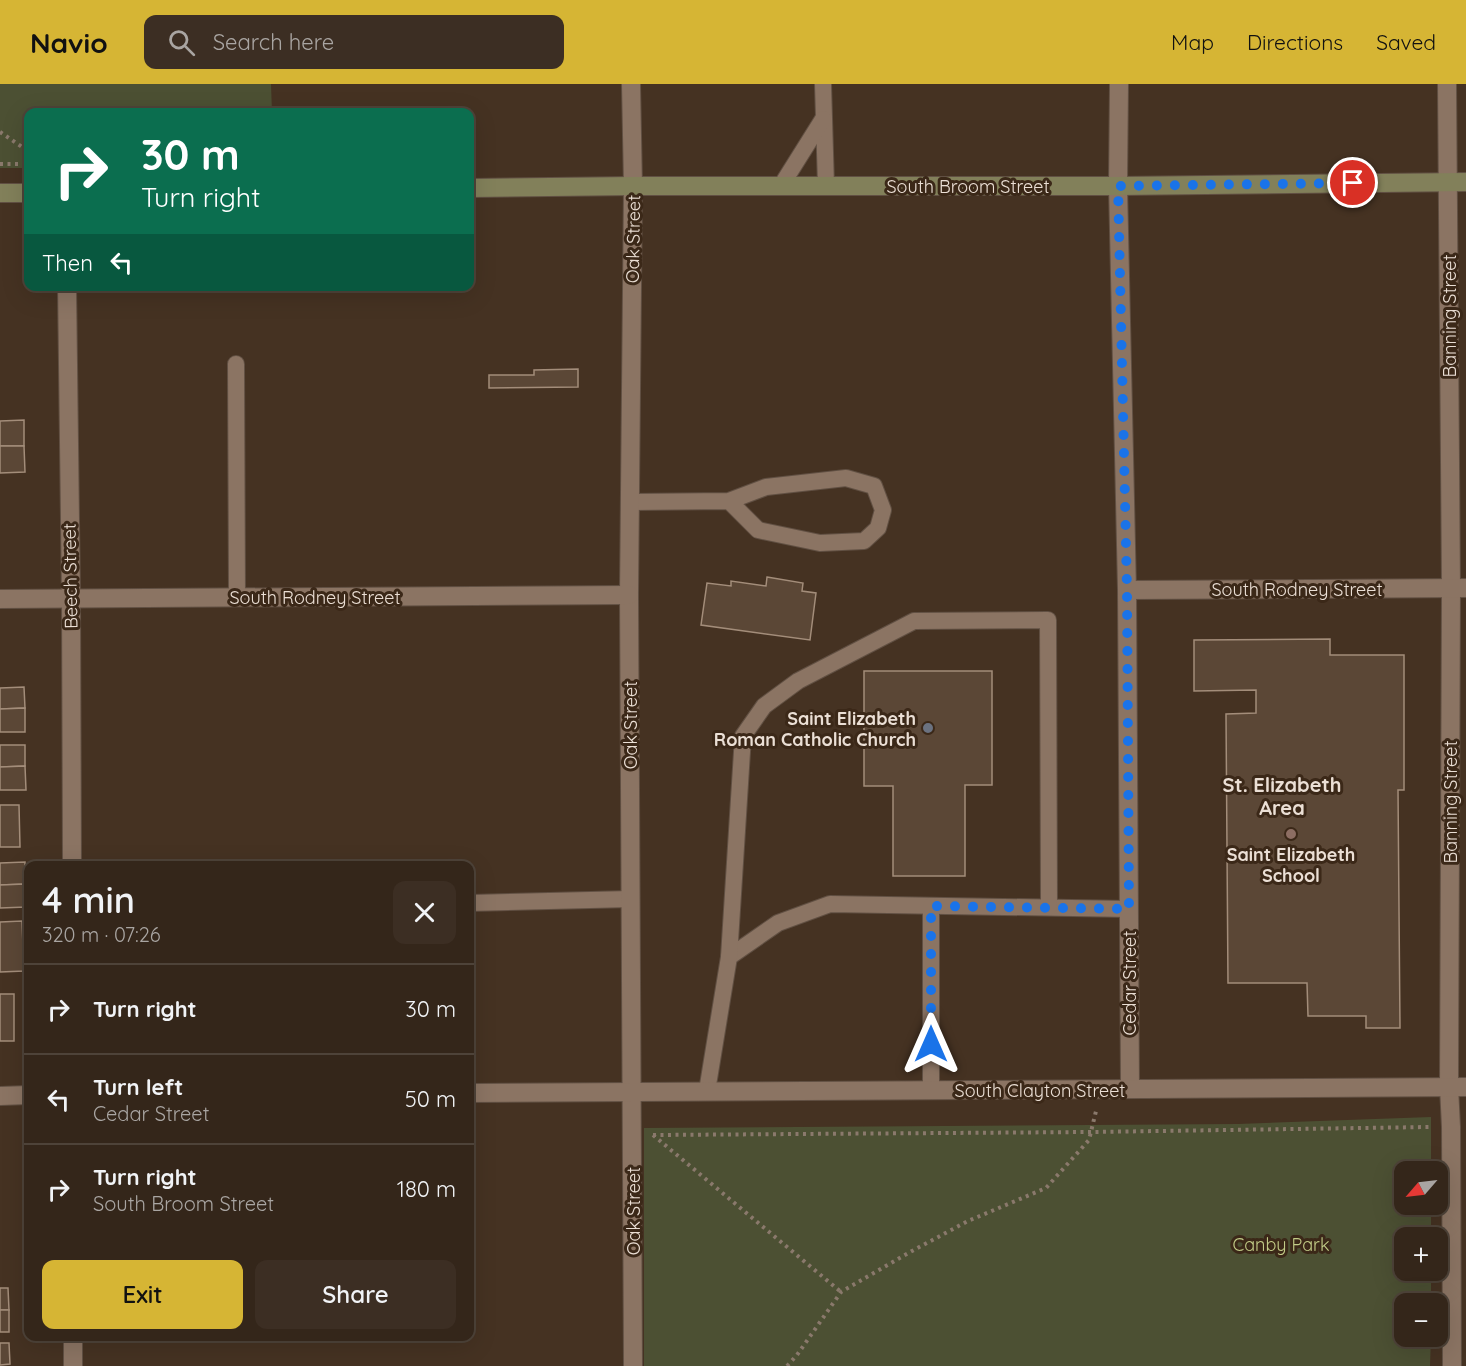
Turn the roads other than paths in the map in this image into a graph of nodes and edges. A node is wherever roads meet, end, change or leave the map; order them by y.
1 (631, 84) edge
2 (823, 84) edge
3 (1119, 84) edge
4 (1447, 84) edge
5 (823, 119) junction
6 (1447, 182) junction
7 (1466, 182) edge
8 (633, 186) junction
9 (781, 186) junction
10 (826, 186) junction
11 (1118, 186) junction
12 (474, 188) edge
13 (0, 193) edge
14 (24, 193) edge
15 (67, 291) edge
16 (236, 364) dead end
17 (729, 501) junction
18 (630, 502) junction
19 (1458, 588) edge
20 (1127, 590) junction
21 (629, 595) junction
22 (237, 597) junction
23 (0, 599) edge
24 (71, 599) junction
25 (72, 861) edge
26 (631, 899) junction
27 (474, 903) edge
28 (931, 906) junction
29 (1049, 907) junction
30 (1129, 909) junction
31 (729, 957) junction
32 (1457, 1087) edge
33 (1130, 1089) junction
34 (931, 1090) junction
35 (707, 1091) junction
36 (632, 1092) junction
37 (474, 1093) edge
38 (24, 1095) edge
39 (0, 1096) edge
40 (73, 1341) edge
41 (74, 1366) edge
42 (633, 1366) edge
43 (1452, 1366) edge

1 - 8 street, Oak Street
2 - 5 lane
3 - 11 street, Cedar Street
4 - 6 street, Banning Street
5 - 9 lane
5 - 10 lane
6 - 7 street, South Broom Street
6 - 11 street, South Broom Street
6 - 19 street, Banning Street
8 - 9 street, South Broom Street
8 - 12 street, South Broom Street
8 - 18 street, Oak Street
9 - 10 street, South Broom Street
10 - 11 street, South Broom Street
11 - 20 street, Cedar Street
13 - 14 street
15 - 24 street, Beech Street
16 - 22 lane
17 - 17 lane
17 - 18 lane
18 - 21 street, Oak Street
19 - 20 street, South Rodney Street
19 - 32 street, Banning Street
20 - 30 street, Cedar Street
21 - 22 street, South Rodney Street
21 - 26 street, Oak Street
22 - 24 street, South Rodney Street
23 - 24 street, South Rodney Street
24 - 25 street, Beech Street
26 - 27 lane
26 - 36 street, Oak Street
28 - 29 lane
28 - 31 lane
28 - 34 lane
29 - 30 lane
29 - 31 lane
30 - 33 street, Cedar Street
31 - 35 lane
32 - 33 street, South Clayton Street
32 - 43 street, Banning Street
33 - 34 street, South Clayton Street
34 - 35 street, South Clayton Street
35 - 36 street, South Clayton Street
36 - 37 street, South Clayton Street
36 - 42 street, Oak Street
38 - 39 street
40 - 41 street

